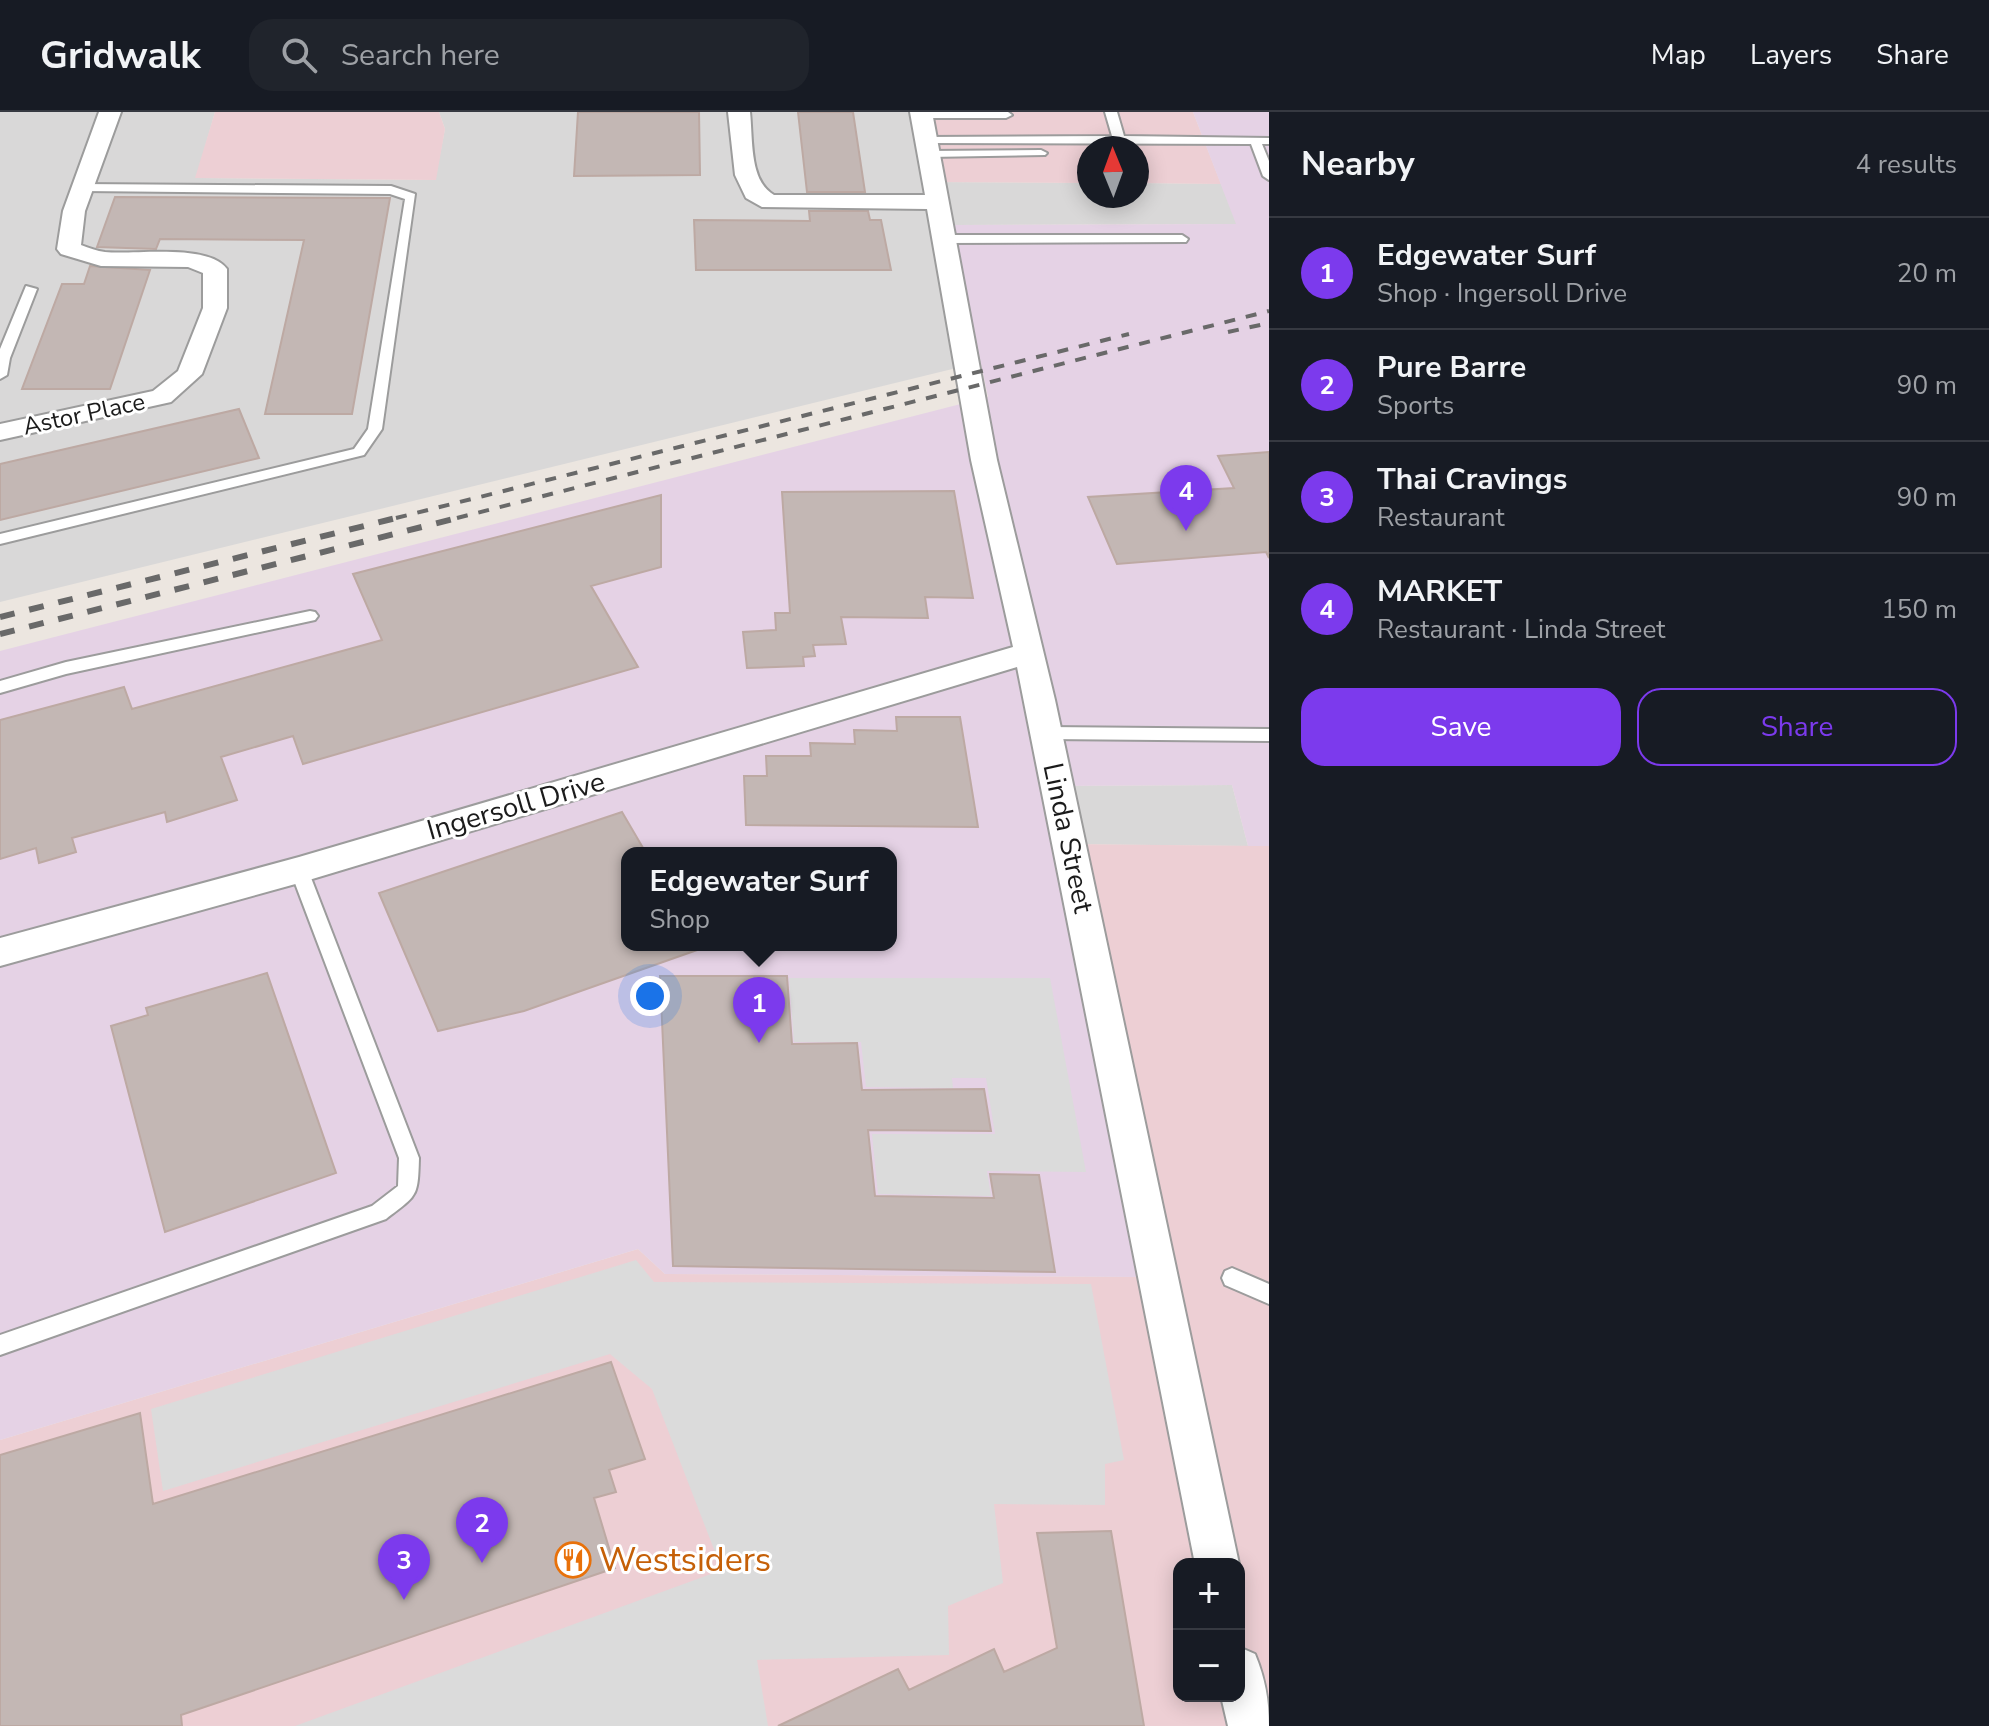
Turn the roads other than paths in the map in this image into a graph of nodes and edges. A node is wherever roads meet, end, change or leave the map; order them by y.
1 (110, 112) edge
2 (739, 112) edge
3 (1111, 112) edge
4 (1006, 115) dead end
5 (925, 130) edge
6 (1118, 136) edge
7 (1077, 137) edge
8 (1149, 139) edge
9 (1255, 141) junction
10 (1269, 141) edge
11 (1041, 153) dead end
12 (1269, 176) edge
13 (83, 187) junction
14 (939, 202) junction
15 (945, 239) junction
16 (1182, 239) dead end
17 (31, 289) dead end
18 (0, 375) edge
19 (0, 432) edge
20 (0, 539) edge
21 (310, 616) dead end
22 (1029, 653) junction
23 (0, 687) edge
24 (1047, 733) junction
25 (1269, 735) edge
26 (299, 870) junction
27 (0, 952) edge
28 (1232, 1278) dead end
29 (1269, 1294) edge
30 (0, 1345) edge
31 (1216, 1558) edge
32 (1245, 1698) edge
33 (1251, 1726) edge

1 - 13 street, Astor Place
2 - 14 street
3 - 6 lane
4 - 5 lane
5 - 7 lane
5 - 11 lane
5 - 14 street, Linda Street
8 - 9 lane
9 - 10 lane
9 - 12 lane
13 - 19 street, Astor Place
13 - 20 lane
14 - 15 street, Linda Street
15 - 16 lane
15 - 22 street, Linda Street
17 - 18 lane
21 - 23 lane
22 - 24 street, Linda Street
22 - 26 street, Ingersoll Drive
24 - 25 lane
24 - 31 street, Linda Street
26 - 27 street, Ingersoll Drive
26 - 30 lane
28 - 29 lane
32 - 33 street

